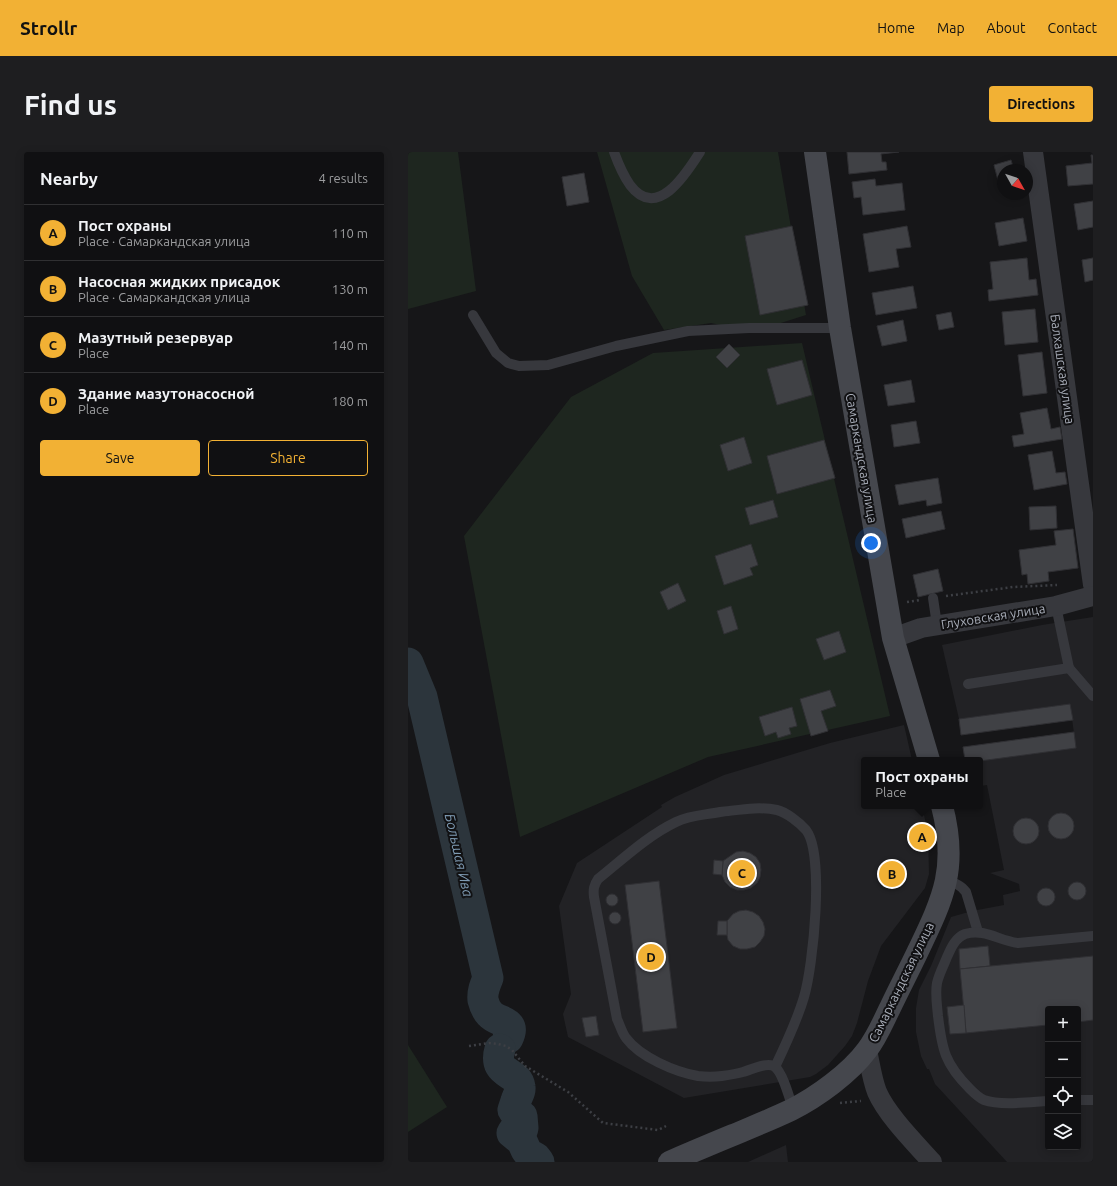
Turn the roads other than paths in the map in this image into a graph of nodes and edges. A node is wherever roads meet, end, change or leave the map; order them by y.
1 (614, 152) edge
2 (700, 152) edge
3 (815, 152) edge
4 (1033, 152) edge
5 (473, 315) dead end
6 (840, 328) junction
7 (1093, 585) edge
8 (1093, 596) edge
9 (933, 598) road end
10 (1056, 606) junction
11 (937, 625) junction
12 (893, 638) junction
13 (1070, 668) junction
14 (968, 684) dead end
15 (1093, 696) edge
16 (928, 757) edge
17 (943, 809) edge
18 (946, 881) junction
19 (978, 932) junction
20 (1093, 936) edge
21 (867, 1050) junction
22 (775, 1067) junction
23 (1081, 1100) edge
24 (1093, 1100) edge
25 (1045, 1101) edge
26 (793, 1109) junction
27 (669, 1162) edge
28 (932, 1162) edge

1 - 2 lane
3 - 6 street, Самаркандская улица
4 - 7 street, Балхашская улица
5 - 6 lane
6 - 12 street, Самаркандская улица
8 - 10 street, Глуховская улица
9 - 11 lane
10 - 11 street, Глуховская улица
10 - 13 lane
11 - 12 street, Глуховская улица
12 - 16 street, Самаркандская улица
13 - 14 lane
13 - 15 lane
17 - 18 street, Самаркандская улица
18 - 19 lane
18 - 21 street, Самаркандская улица
19 - 20 lane
19 - 25 lane
21 - 26 street, Самаркандская улица
21 - 28 street
22 - 22 lane
22 - 26 lane
23 - 24 lane
26 - 27 street, Самаркандская улица

